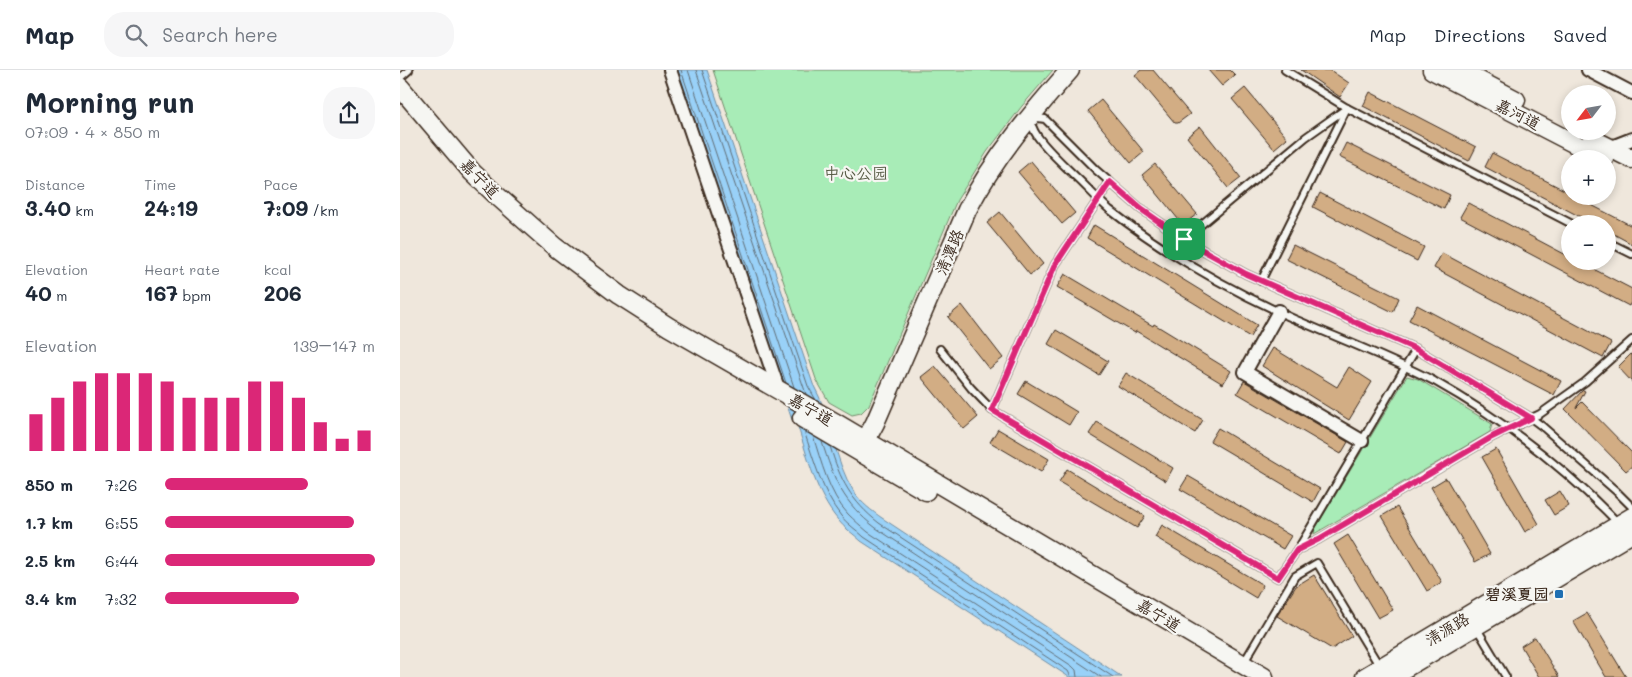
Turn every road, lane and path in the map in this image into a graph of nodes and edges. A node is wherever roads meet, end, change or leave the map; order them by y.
1 (408, 70) edge
2 (670, 70) edge
3 (1070, 70) edge
4 (1285, 70) edge
5 (1432, 70) edge
6 (1459, 70) edge
7 (1588, 70) edge
8 (400, 78) edge
9 (400, 87) edge
10 (1632, 93) edge
11 (400, 105) edge
12 (1347, 108) junction
13 (1031, 117) junction
14 (1561, 123) edge
15 (1632, 139) edge
16 (1587, 140) edge
17 (1595, 150) edge
18 (1600, 150) edge
19 (1616, 150) edge
20 (1616, 157) edge
21 (1632, 160) edge
22 (1616, 162) edge
23 (1632, 173) edge
24 (1110, 182) junction
25 (1098, 198) junction
26 (1561, 218) edge
27 (1184, 239) junction
28 (1616, 246) edge
29 (1632, 254) edge
30 (1261, 281) junction
31 (1279, 311) junction
32 (1632, 340) edge
33 (940, 349) dead end
34 (1416, 349) junction
35 (1406, 367) junction
36 (781, 399) junction
37 (992, 410) junction
38 (1531, 418) junction
39 (1509, 428) junction
40 (1362, 441) junction
41 (862, 446) junction
42 (1632, 507) edge
43 (1629, 529) edge
44 (1297, 550) junction
45 (1476, 627) junction
46 (1243, 671) edge
47 (1379, 674) edge
48 (1264, 677) edge
49 (1506, 677) edge

1 - 8 lane
2 - 36 street
3 - 13 main road, 清潭路
4 - 12 lane
5 - 17 main road, 嘉河道
6 - 14 main road, 嘉河道
7 - 10 street
9 - 36 main road, 嘉宁道
11 - 36 main road, 嘉宁道
12 - 26 lane
12 - 27 lane
12 - 30 lane
13 - 24 lane
13 - 25 lane
13 - 41 main road, 清潭路
15 - 19 street
16 - 18 main road, 嘉河道
20 - 21 main road, 嘉河道
22 - 23 main road, 嘉河道
24 - 25 lane
24 - 27 lane
25 - 31 lane
25 - 37 lane
27 - 30 lane
28 - 29 lane
30 - 34 lane
31 - 35 lane
31 - 40 street
32 - 38 lane
33 - 37 lane
34 - 35 lane
34 - 38 lane
35 - 39 lane
35 - 40 lane
36 - 41 main road, 嘉宁道
37 - 44 lane
38 - 39 lane
38 - 42 lane
39 - 43 lane
39 - 44 lane
40 - 44 lane
41 - 46 main road, 嘉宁道
43 - 45 main road, 清源路
43 - 47 main road, 清源路
45 - 47 main road, 清源路
45 - 49 lane
46 - 47 lane
46 - 48 main road, 嘉宁道

